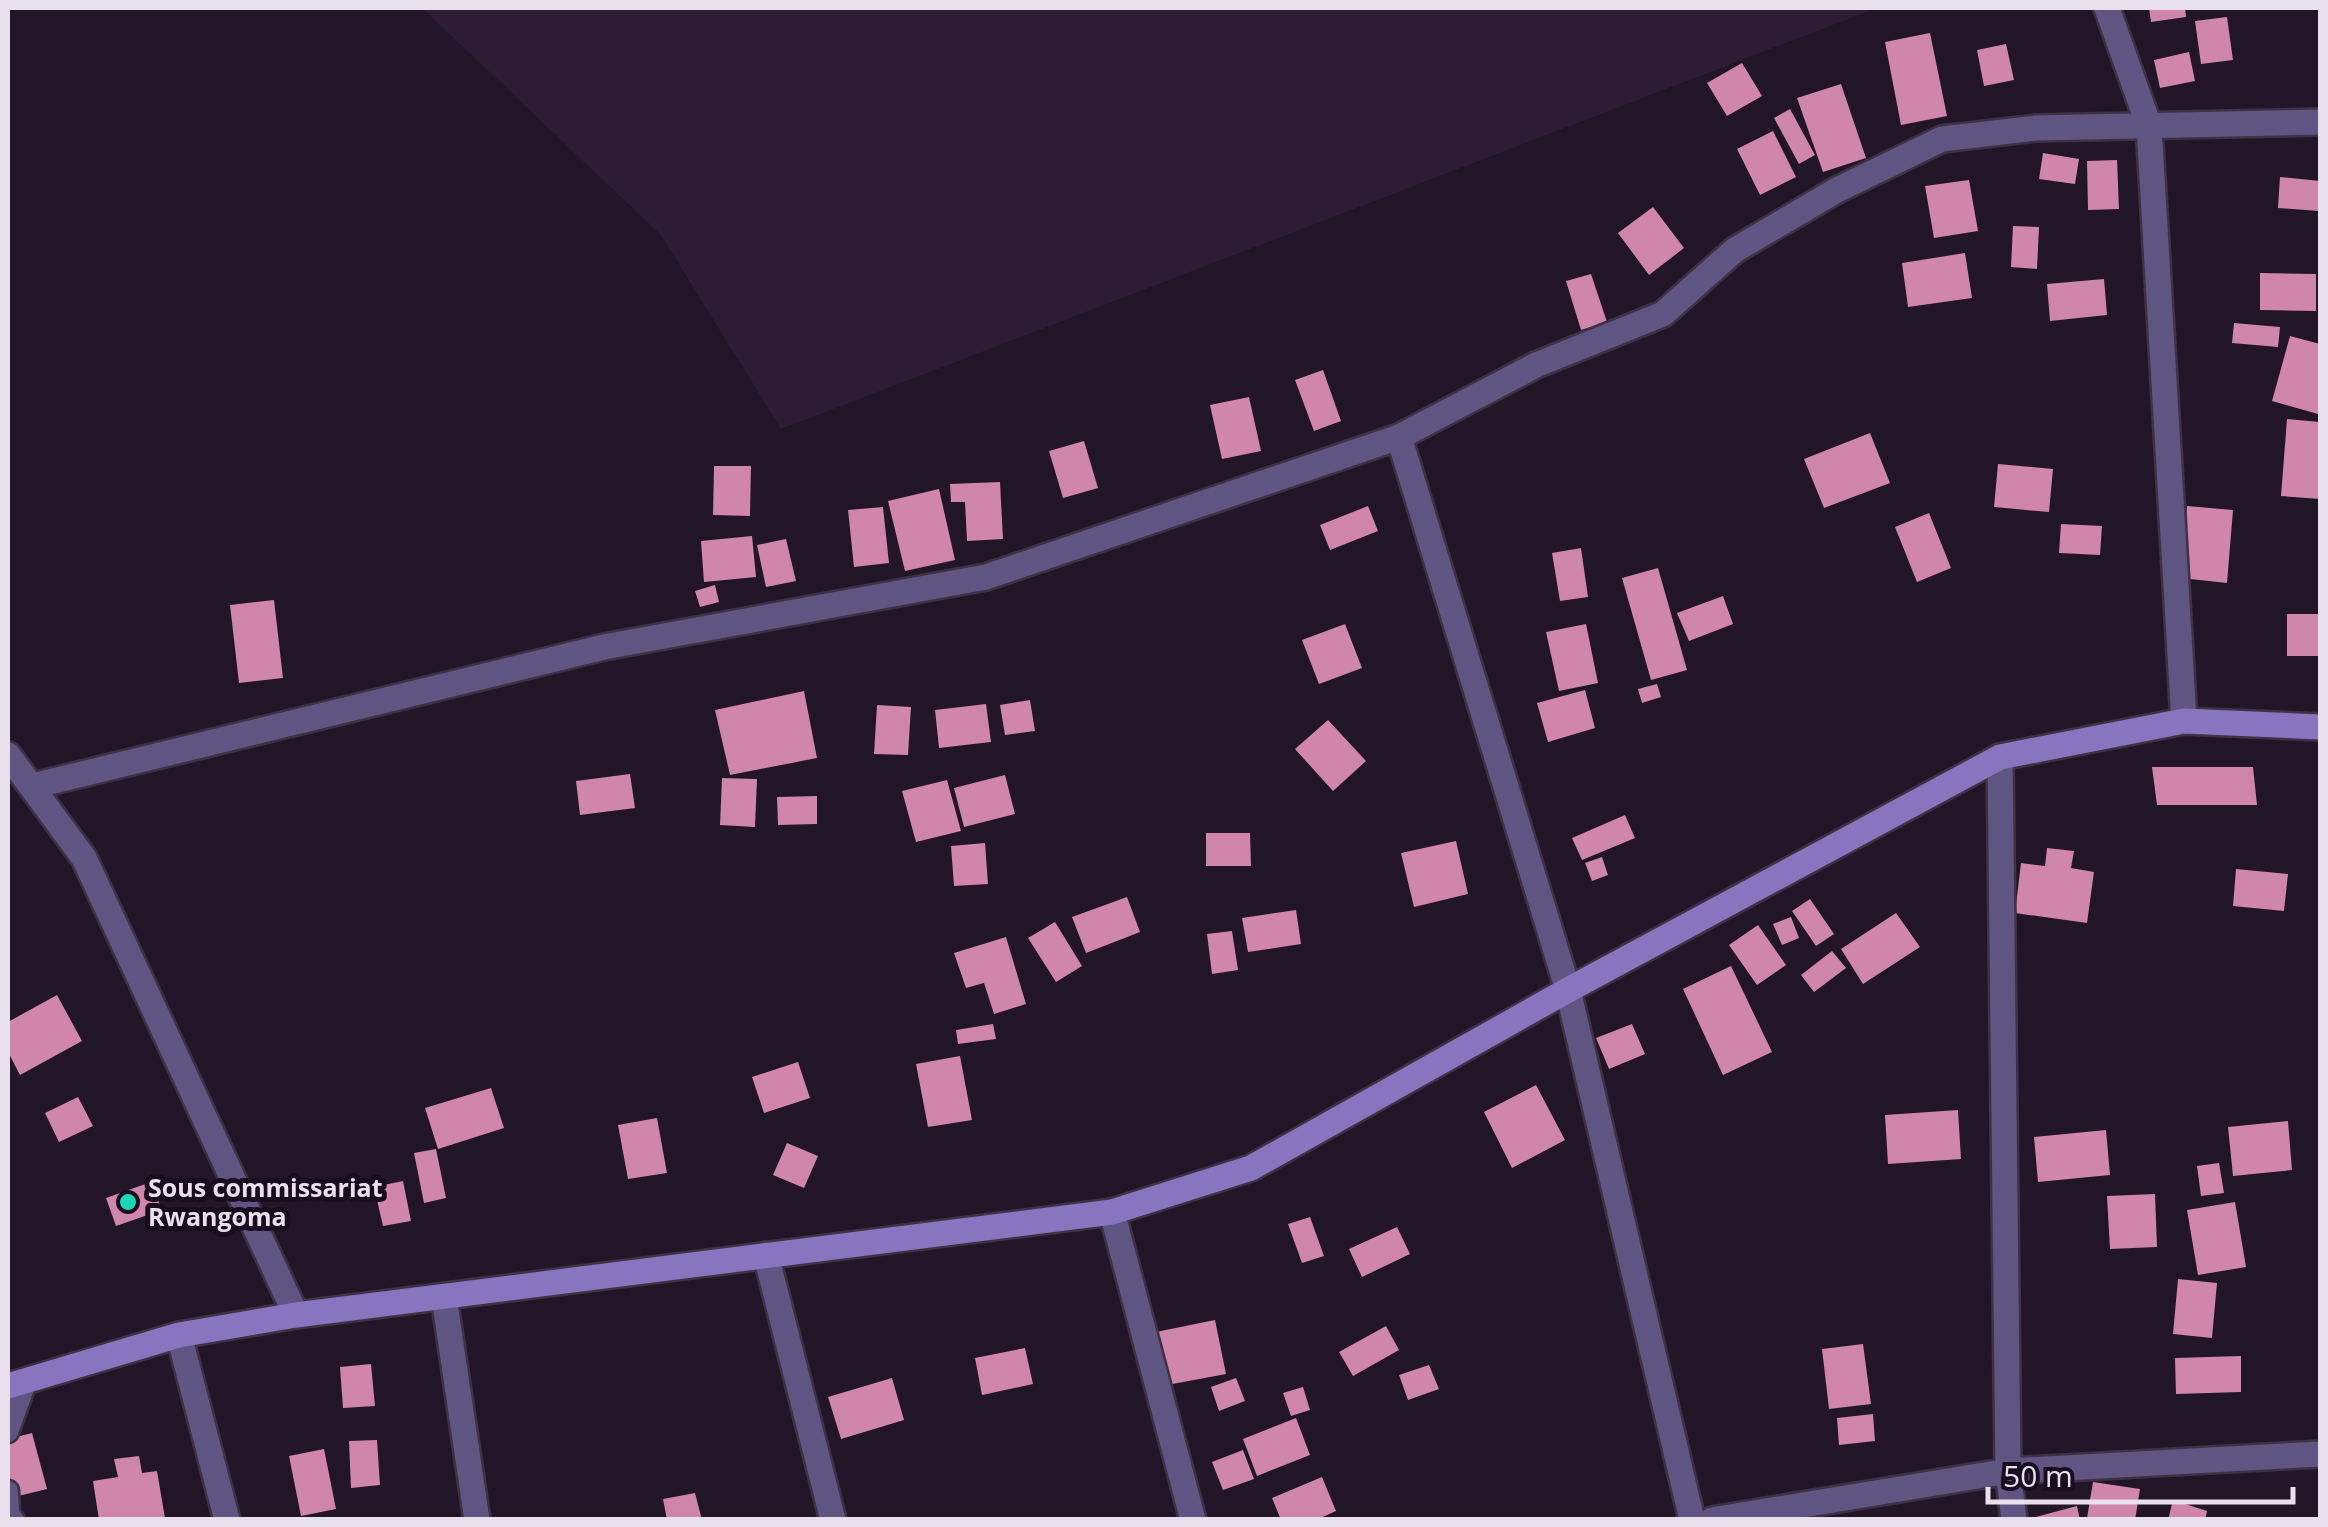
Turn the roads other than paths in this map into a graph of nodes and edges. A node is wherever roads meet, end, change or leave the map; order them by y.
1 (2107, 8) edge
2 (2320, 122) edge
3 (2149, 126) junction
4 (1399, 438) junction
5 (2184, 721) junction
6 (2320, 726) edge
7 (8, 755) edge
8 (2000, 757) junction
9 (32, 786) junction
10 (1568, 990) junction
11 (1112, 1212) junction
12 (766, 1255) junction
13 (444, 1297) junction
14 (296, 1315) junction
15 (179, 1335) junction
16 (17, 1383) edge
17 (8, 1432) edge
18 (2320, 1454) edge
19 (2008, 1471) junction
20 (8, 1492) edge
21 (14, 1520) edge
22 (227, 1520) edge
23 (477, 1520) edge
24 (833, 1520) edge
25 (1193, 1520) edge
26 (1692, 1520) edge
27 (1712, 1520) edge
28 (2014, 1520) edge

1 - 3 street
2 - 3 street
3 - 4 street
3 - 5 street
4 - 9 street
4 - 10 street
5 - 6 street
5 - 8 street
7 - 9 street
8 - 10 street
8 - 19 street
9 - 14 street
10 - 11 street
10 - 26 street
11 - 12 street
11 - 25 street
12 - 13 street
12 - 24 street
13 - 14 street
13 - 23 street
14 - 15 street
15 - 16 street
15 - 22 street
16 - 17 lane
18 - 19 street
19 - 27 street
19 - 28 street
20 - 21 lane

